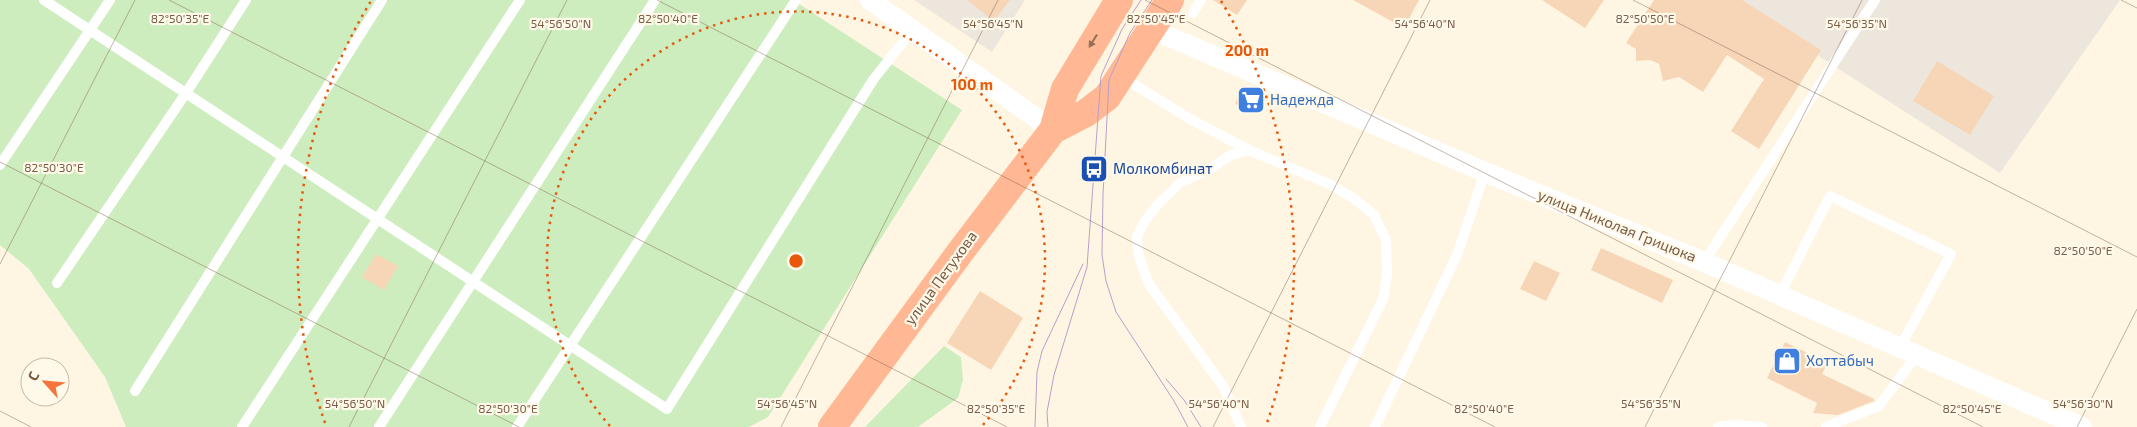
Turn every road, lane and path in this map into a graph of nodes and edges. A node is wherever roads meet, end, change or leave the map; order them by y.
1 (44, 0) edge
2 (110, 0) edge
3 (246, 0) edge
4 (382, 0) edge
5 (520, 0) edge
6 (655, 0) edge
7 (796, 0) edge
8 (870, 0) edge
9 (1119, 0) edge
10 (1170, 0) edge
11 (1201, 0) edge
12 (1875, 0) edge
13 (1194, 13) dead end
14 (913, 29) junction
15 (1151, 29) junction
16 (90, 30) junction
17 (1121, 76) junction
18 (186, 93) junction
19 (1053, 130) junction
20 (1249, 150) junction
21 (282, 157) junction
22 (0, 165) edge
23 (1485, 172) junction
24 (378, 219) junction
25 (1704, 262) junction
26 (473, 282) junction
27 (57, 283) dead end
28 (1780, 296) junction
29 (570, 345) junction
30 (1908, 352) junction
31 (134, 391) dead end
32 (841, 419) edge
33 (242, 427) edge
34 (379, 427) edge
35 (516, 427) edge
36 (1241, 427) edge
37 (1320, 427) edge
38 (1376, 427) edge
39 (1718, 427) edge
40 (1762, 427) edge
41 (1826, 427) edge
42 (2082, 427) edge

1 - 16 lane
2 - 16 lane
3 - 18 lane
4 - 21 lane
5 - 24 lane
6 - 26 lane
7 - 29 lane
8 - 14 street
9 -> 19 highway, улица Петухова
10 - 15 highway, улица Петухова
11 - 13 lane
12 - 25 lane
14 - 19 street
14 - 29 lane
15 - 17 highway, улица Петухова
15 - 23 street, улица Николая Грицюка
16 - 18 lane
16 - 22 lane
17 - 19 highway, улица Петухова
17 - 20 lane
18 - 21 lane
18 - 27 lane
19 - 32 highway, улица Петухова
20 - 36 lane
20 - 37 lane
21 - 24 lane
21 - 31 lane
23 - 25 street, улица Николая Грицюка
23 - 38 lane
24 - 26 lane
24 - 33 lane
25 - 28 street, улица Николая Грицюка
26 - 29 lane
26 - 34 lane
28 - 30 street, улица Николая Грицюка
28 - 30 lane
29 - 35 lane
30 - 41 lane
30 - 42 street, улица Николая Грицюка
39 - 40 lane

